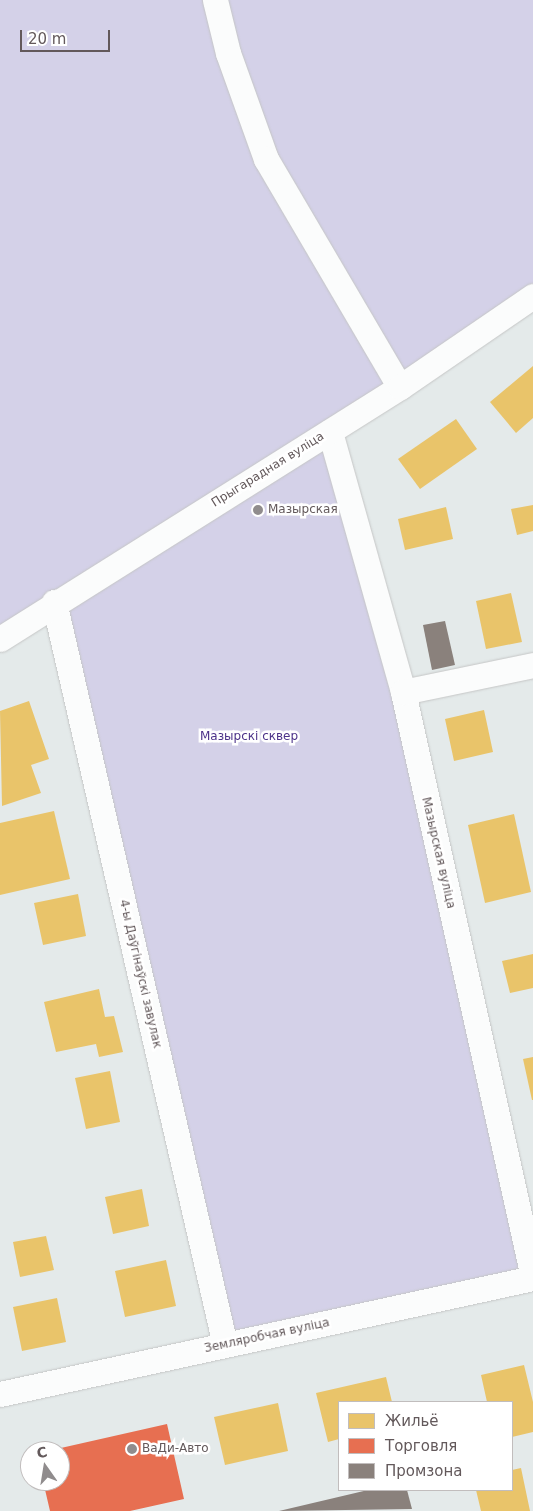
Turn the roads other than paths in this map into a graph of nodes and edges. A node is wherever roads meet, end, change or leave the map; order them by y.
1 (215, 0) edge
2 (533, 296) edge
3 (400, 387) junction
4 (330, 432) junction
5 (54, 602) junction
6 (0, 639) edge
7 (533, 665) edge
8 (402, 692) junction
9 (533, 1278) edge
10 (225, 1345) junction
11 (0, 1394) edge

1 - 3 street
2 - 3 street, Прыгарадная вуліца
3 - 4 street, Прыгарадная вуліца
4 - 5 street, Прыгарадная вуліца
4 - 8 street, Мазырская вуліца
5 - 6 street, Прыгарадная вуліца
5 - 10 street, 4-ы Даўгінаўскі завулак
7 - 8 street
8 - 9 street, Мазырская вуліца
9 - 10 street, Земляробчая вуліца
10 - 11 street, Земляробчая вуліца

